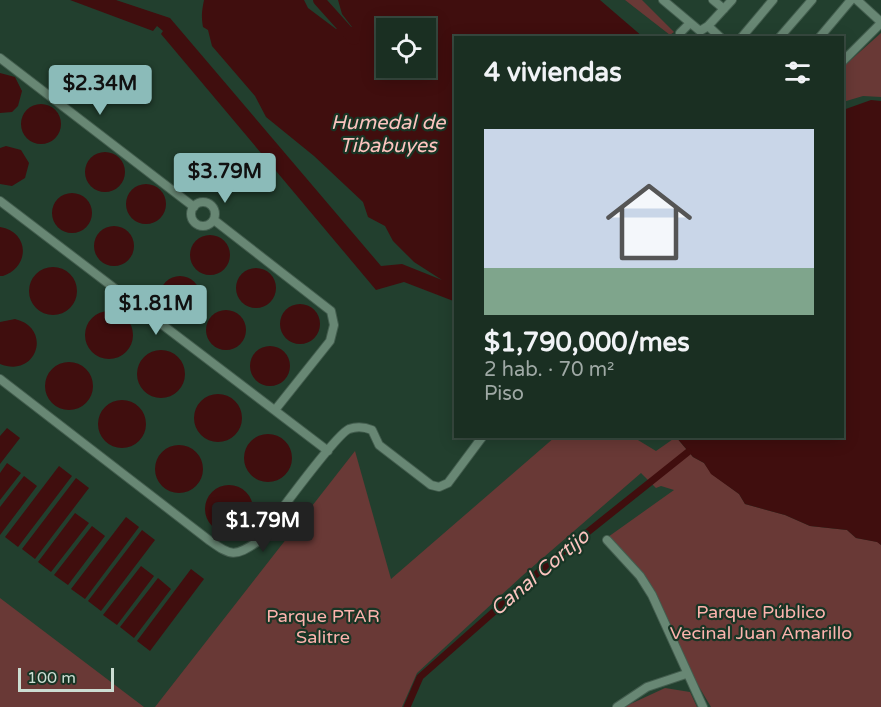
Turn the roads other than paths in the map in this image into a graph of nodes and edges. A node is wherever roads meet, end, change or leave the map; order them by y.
1 (663, 0) edge
2 (713, 0) edge
3 (732, 0) edge
4 (773, 0) edge
5 (812, 0) edge
6 (851, 0) edge
7 (857, 0) edge
8 (724, 9) junction
9 (690, 22) junction
10 (881, 23) edge
11 (708, 26) junction
12 (680, 33) dead end
13 (719, 36) edge
14 (743, 36) edge
15 (781, 36) edge
16 (821, 36) edge
17 (0, 58) edge
18 (844, 60) edge
19 (0, 201) edge
20 (194, 207) junction
21 (214, 220) junction
22 (0, 379) edge
23 (275, 411) junction
24 (482, 438) edge
25 (328, 451) junction
26 (607, 540) dead end
27 (686, 674) junction
28 (617, 707) edge
29 (703, 707) edge

1 - 9 street
2 - 8 street
3 - 8 street
4 - 14 street
5 - 15 street
6 - 16 street
7 - 10 street
8 - 11 street
9 - 11 street
9 - 12 street
10 - 18 street
11 - 13 street
17 - 20 street
19 - 23 street
20 - 21 street
20 - 21 street
21 - 23 street
22 - 25 street
23 - 25 street
24 - 25 street
26 - 27 street
27 - 28 street
27 - 29 street

